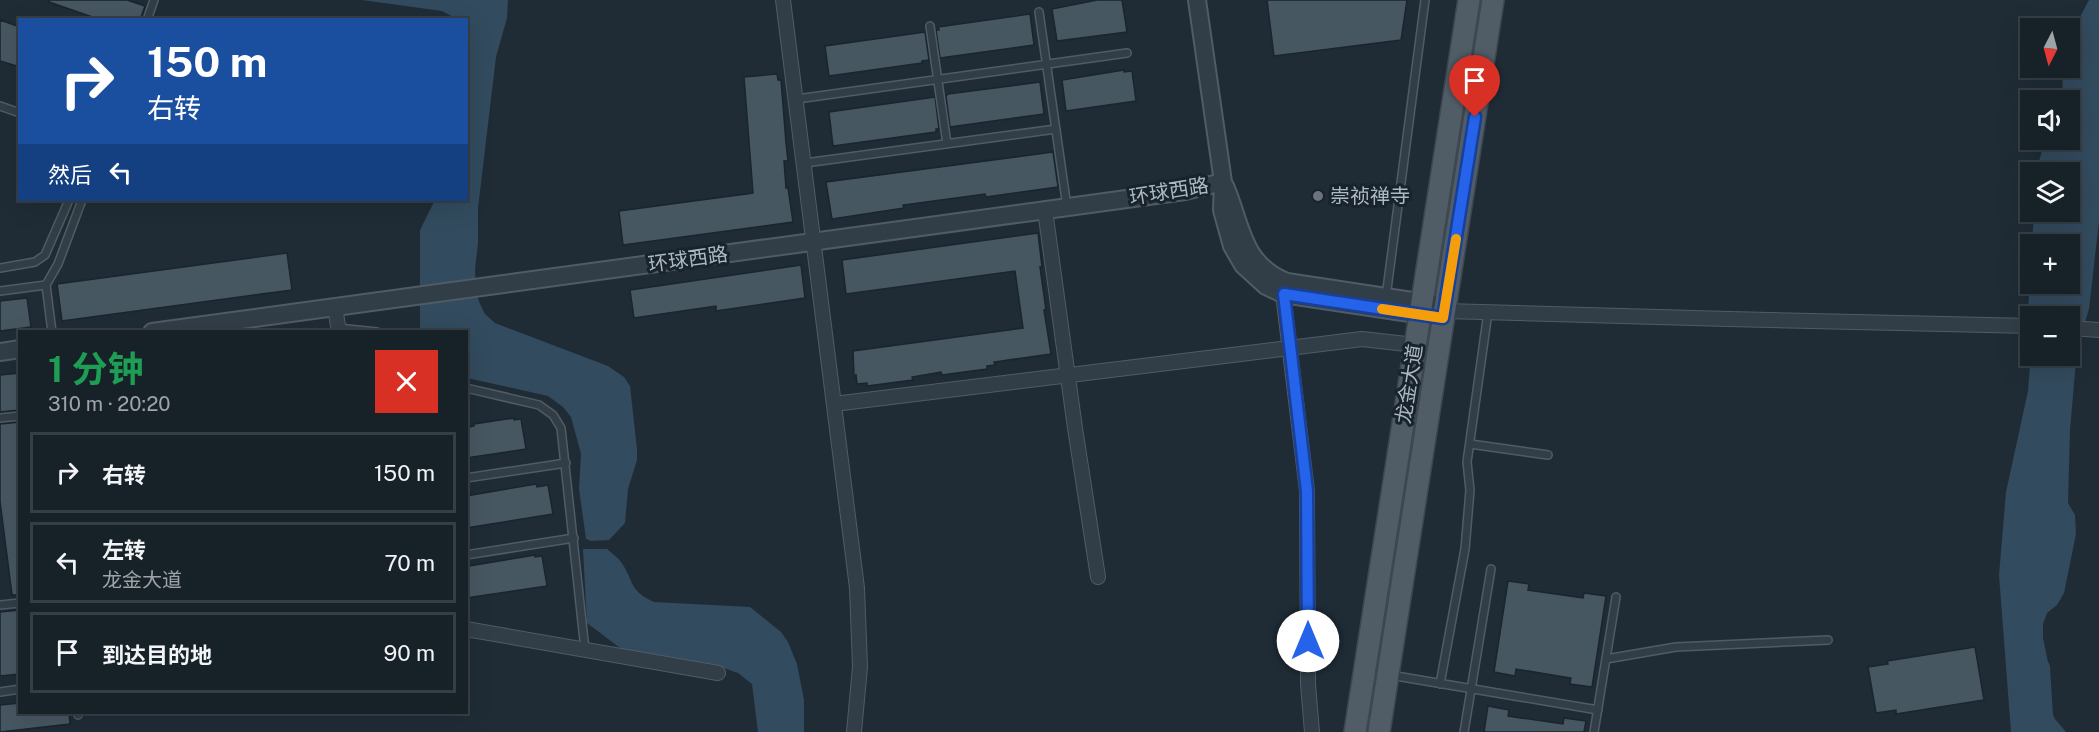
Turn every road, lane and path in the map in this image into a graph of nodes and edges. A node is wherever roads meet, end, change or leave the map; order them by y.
1 (154, 0) edge
2 (783, 0) edge
3 (1197, 0) edge
4 (1425, 0) edge
5 (1469, 0) edge
6 (1493, 0) edge
7 (1039, 12) dead end
8 (148, 18) edge
9 (930, 26) dead end
10 (1127, 53) dead end
11 (1047, 64) junction
12 (938, 79) junction
13 (797, 99) junction
14 (0, 106) edge
15 (18, 112) edge
16 (1056, 129) junction
17 (947, 144) junction
18 (805, 164) junction
19 (1223, 182) junction
20 (69, 201) edge
21 (82, 201) edge
22 (1067, 207) junction
23 (1046, 210) junction
24 (815, 242) junction
25 (0, 268) edge
26 (46, 285) junction
27 (0, 291) edge
28 (1284, 294) junction
29 (1386, 297) junction
30 (335, 307) junction
31 (1421, 308) junction
32 (1444, 312) junction
33 (1488, 312) junction
34 (2020, 326) edge
35 (2080, 329) edge
36 (52, 330) edge
37 (162, 330) edge
38 (338, 330) edge
39 (2095, 330) edge
40 (1415, 345) junction
41 (1289, 348) junction
42 (18, 349) edge
43 (0, 352) edge
44 (1068, 375) junction
45 (468, 388) edge
46 (834, 404) junction
47 (18, 416) edge
48 (0, 418) edge
49 (1470, 444) junction
50 (1548, 455) dead end
51 (566, 463) junction
52 (468, 478) edge
53 (573, 538) junction
54 (468, 555) edge
55 (1491, 569) dead end
56 (1098, 577) dead end
57 (1616, 597) dead end
58 (18, 603) edge
59 (0, 605) edge
60 (468, 629) edge
61 (1828, 640) dead end
62 (585, 650) junction
63 (1606, 659) junction
64 (718, 673) dead end
65 (1388, 675) junction
66 (1440, 684) junction
67 (18, 689) edge
68 (1471, 689) junction
69 (0, 692) edge
70 (1598, 710) junction
71 (854, 732) edge
72 (1312, 732) edge
73 (1355, 732) edge
74 (1379, 732) edge
75 (1464, 732) edge
76 (1594, 732) edge

1 - 8 lane
2 - 13 street
3 - 19 street
4 - 29 lane
5 - 31 main road, 龙金大道
6 - 32 main road, 龙金大道
7 - 11 lane
9 - 12 lane
10 - 11 lane
11 - 12 lane
11 - 16 lane
12 - 13 lane
12 - 17 lane
13 - 18 street
14 - 15 lane
16 - 17 lane
16 - 22 lane
17 - 18 lane
18 - 24 street
19 - 22 street, 环球西路
19 - 28 street
19 - 29 street
20 - 25 lane
21 - 26 lane
22 - 23 street, 环球西路
23 - 24 street, 环球西路
23 - 44 street
24 - 30 street, 环球西路
24 - 46 street
26 - 27 lane
26 - 36 lane
28 - 31 street
28 - 41 street
29 - 31 street
30 - 37 street, 环球西路
30 - 38 street
31 - 32 street
31 - 40 main road, 龙金大道
32 - 33 street
32 - 65 main road, 龙金大道
33 - 34 street
33 - 49 lane
35 - 39 street
40 - 41 street
40 - 73 main road, 龙金大道
41 - 44 street
41 - 72 street
42 - 43 street
44 - 46 street
44 - 56 street
45 - 51 lane
46 - 71 street
47 - 48 lane
49 - 50 lane
49 - 66 lane
51 - 52 lane
51 - 53 lane
53 - 54 lane
53 - 62 lane
55 - 68 lane
57 - 63 lane
58 - 59 lane
60 - 62 street
61 - 63 lane
62 - 64 street
63 - 70 lane
65 - 66 lane
65 - 74 main road, 龙金大道
66 - 68 lane
67 - 69 lane
68 - 70 lane
68 - 75 lane
70 - 76 lane

